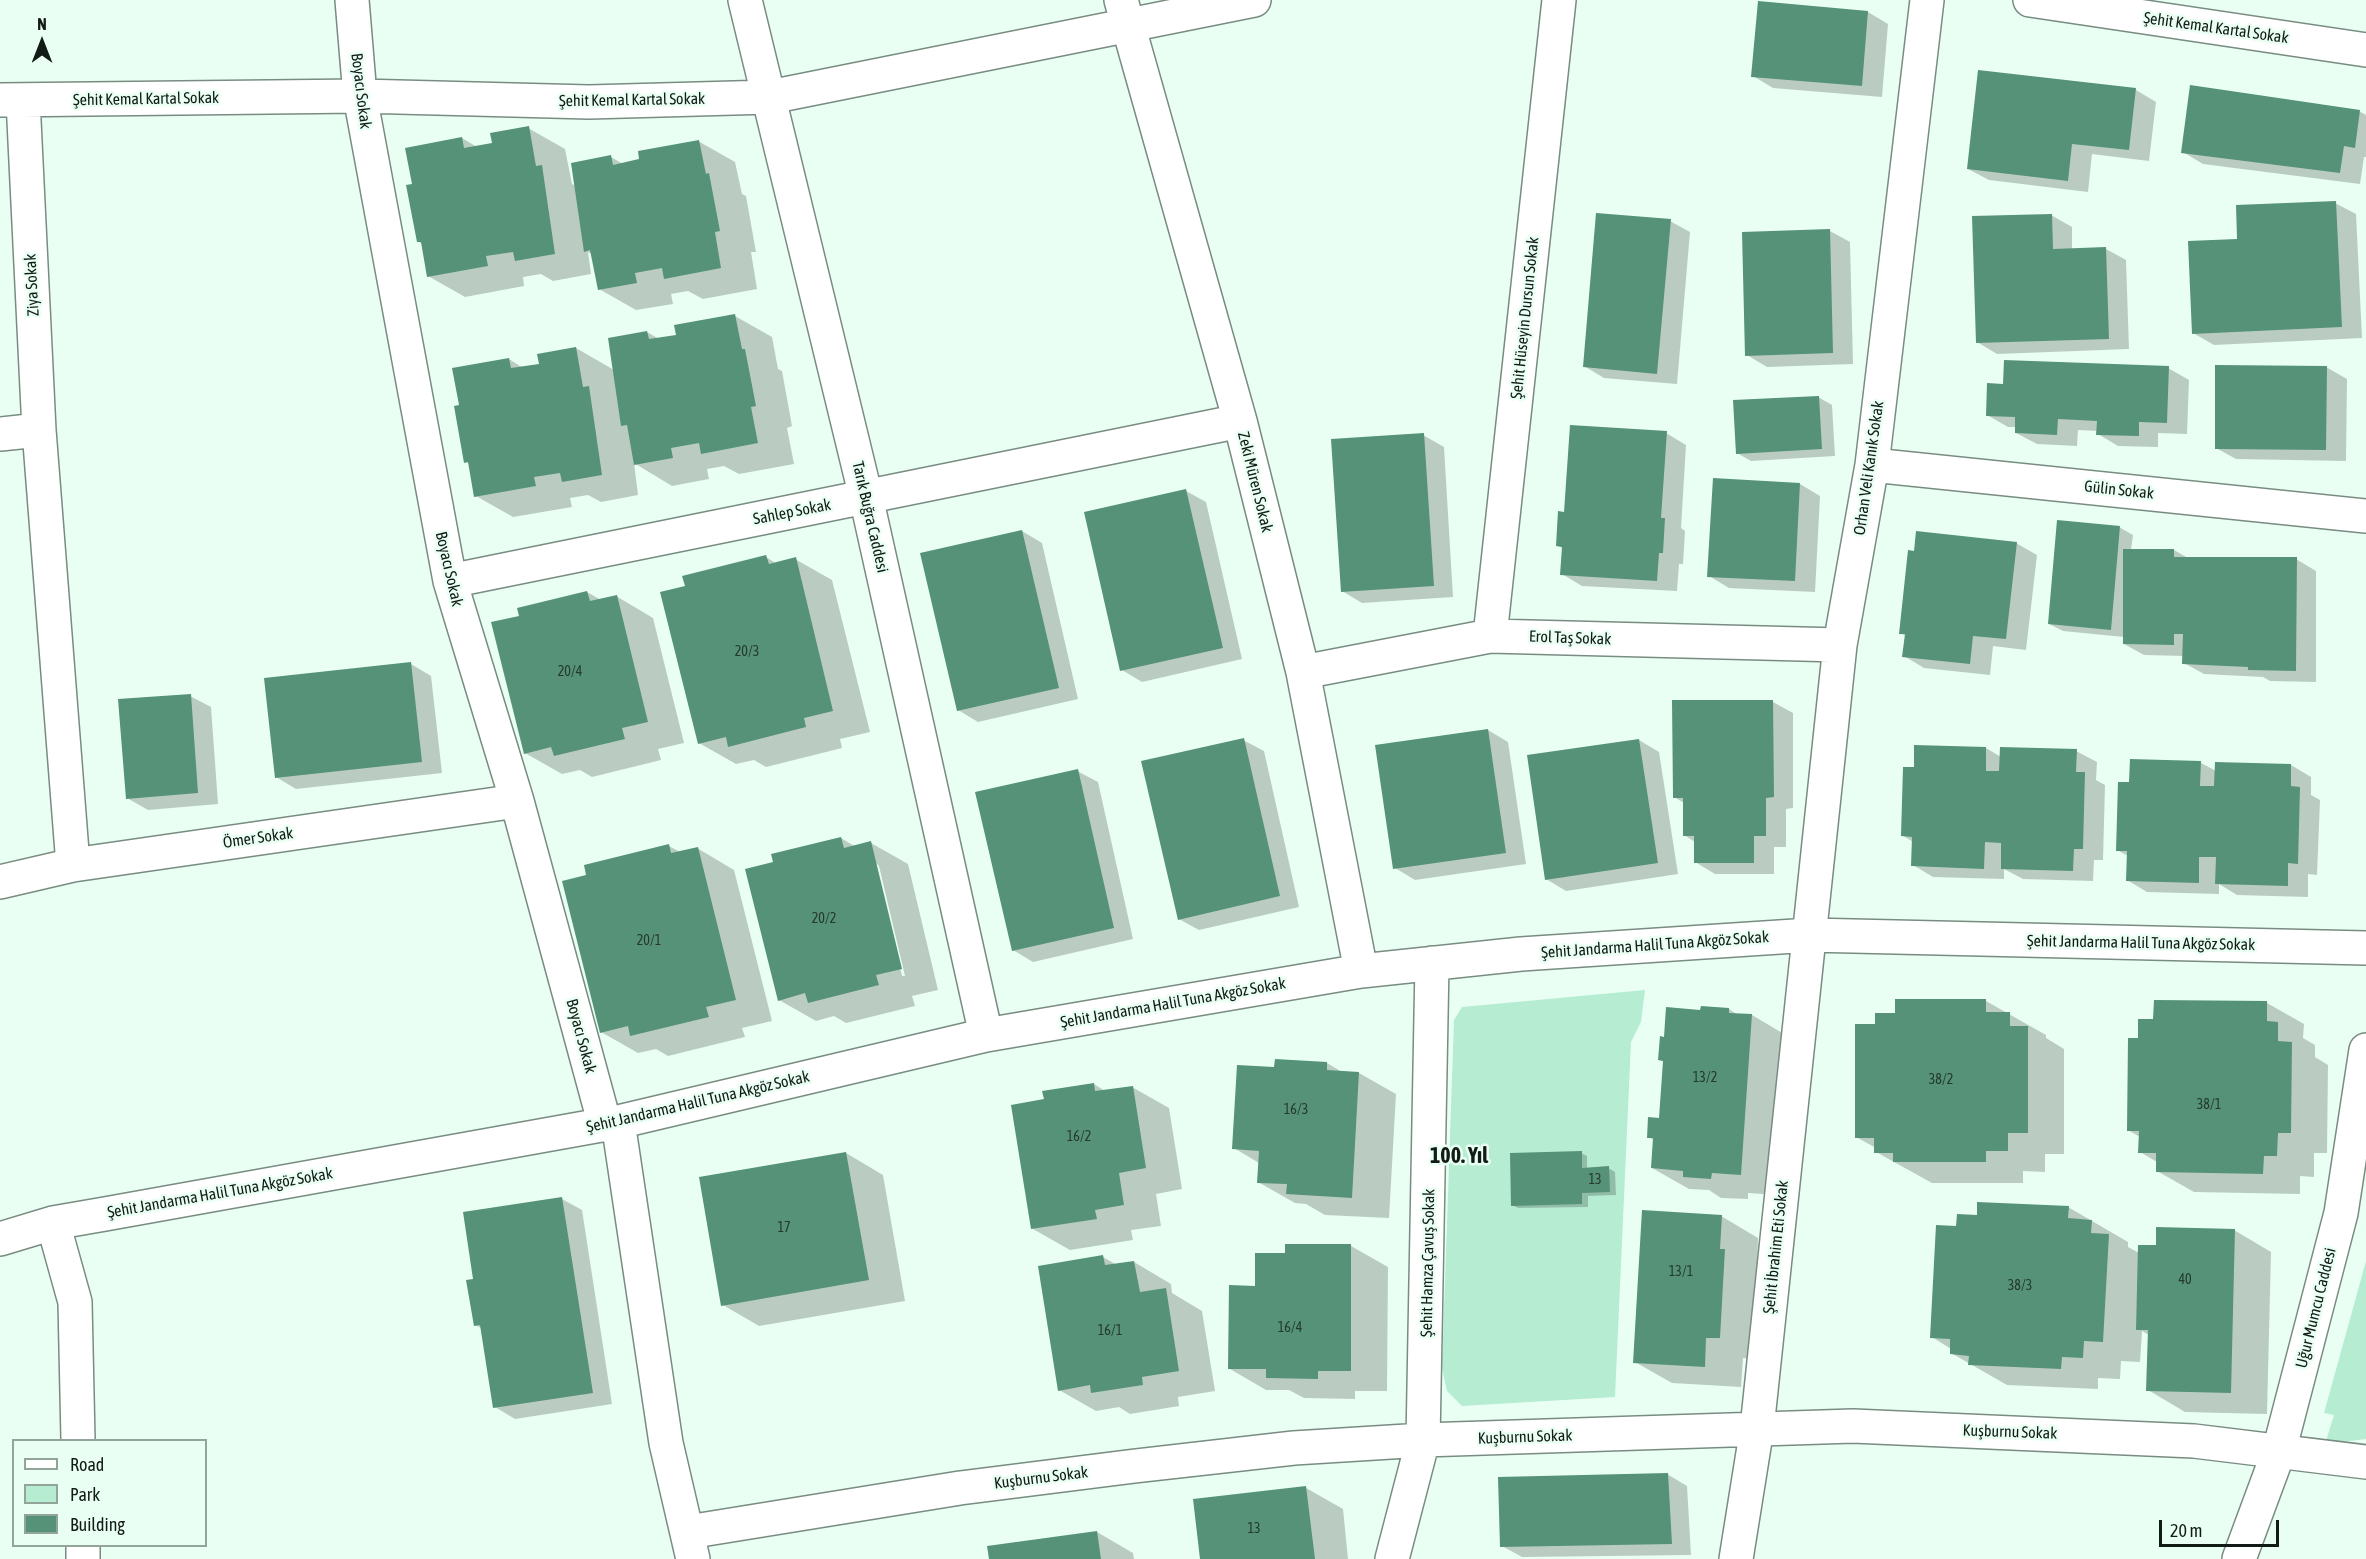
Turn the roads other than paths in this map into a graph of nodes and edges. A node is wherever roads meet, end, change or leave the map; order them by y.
1 (352, 0) edge
2 (745, 0) edge
3 (1254, 0) edge
4 (1559, 0) edge
5 (1927, 0) edge
6 (2030, 0) edge
7 (1125, 12) edge
8 (2366, 50) edge
9 (360, 96) junction
10 (770, 97) junction
11 (11, 100) edge
12 (1240, 421) junction
13 (39, 430) junction
14 (0, 434) edge
15 (1872, 465) junction
16 (866, 497) junction
17 (2366, 516) edge
18 (450, 581) junction
19 (1490, 636) junction
20 (1840, 645) junction
21 (1303, 672) junction
22 (517, 801) junction
23 (73, 865) junction
24 (0, 882) edge
25 (1810, 935) junction
26 (2366, 948) edge
27 (1432, 963) junction
28 (1361, 971) junction
29 (986, 1035) junction
30 (2366, 1050) edge
31 (611, 1123) junction
32 (54, 1224) junction
33 (0, 1239) edge
34 (1757, 1428) junction
35 (78, 1439) edge
36 (1423, 1440) junction
37 (2279, 1451) junction
38 (2366, 1462) edge
39 (690, 1545) edge
40 (1392, 1559) edge
41 (1736, 1559) edge
42 (2240, 1559) edge

1 - 9 street, Boyacı Sokak
2 - 10 street, Tarık Buğra Caddesi
3 - 7 street, Şehit Kemal Kartal Sokak
4 - 19 street, Şehit Hüseyin Dursun Sokak
5 - 15 street, Orhan Veli Kanık Sokak
6 - 8 street, Şehit Kemal Kartal Sokak
7 - 10 street, Şehit Kemal Kartal Sokak
7 - 12 street, Zeki Müren Sokak
9 - 10 street, Şehit Kemal Kartal Sokak
9 - 11 street, Şehit Kemal Kartal Sokak
9 - 18 street, Boyacı Sokak
10 - 16 street, Tarık Buğra Caddesi
11 - 13 street, Ziya Sokak
12 - 16 street, Sahlep Sokak
12 - 21 street, Zeki Müren Sokak
13 - 14 street
13 - 23 street, Ziya Sokak
15 - 17 street, Gülin Sokak
15 - 20 street, Orhan Veli Kanık Sokak
16 - 18 street, Sahlep Sokak
16 - 29 street, Tarık Buğra Caddesi
18 - 22 street, Boyacı Sokak
19 - 20 street, Erol Taş Sokak
19 - 21 street, Erol Taş Sokak
20 - 25 street, Orhan Veli Kanık Sokak
21 - 28 street, Zeki Müren Sokak
22 - 23 street, Ömer Sokak
22 - 31 street, Boyacı Sokak
23 - 24 street, Ömer Sokak
25 - 26 street, Şehit Jandarma Halil Tuna Akgöz Sokak
25 - 27 street, Şehit Jandarma Halil Tuna Akgöz Sokak
25 - 34 street, Şehit İbrahim Eti Sokak
27 - 28 street, Şehit Jandarma Halil Tuna Akgöz Sokak
27 - 36 street, Şehit Hamza Çavuş Sokak
28 - 29 street, Şehit Jandarma Halil Tuna Akgöz Sokak
29 - 31 street, Şehit Jandarma Halil Tuna Akgöz Sokak
30 - 37 street, Uğur Mumcu Caddesi
31 - 32 street, Şehit Jandarma Halil Tuna Akgöz Sokak
31 - 39 street, Boyacı Sokak
32 - 33 street, Şehit Jandarma Halil Tuna Akgöz Sokak
32 - 35 street
34 - 36 street, Kuşburnu Sokak
34 - 37 street, Kuşburnu Sokak
34 - 41 street, Şehit İbrahim Eti Sokak
36 - 39 street, Kuşburnu Sokak
36 - 40 street, Şehit Hamza Çavuş Sokak
37 - 38 street, Kuşburnu Sokak
37 - 42 street, Uğur Mumcu Caddesi

